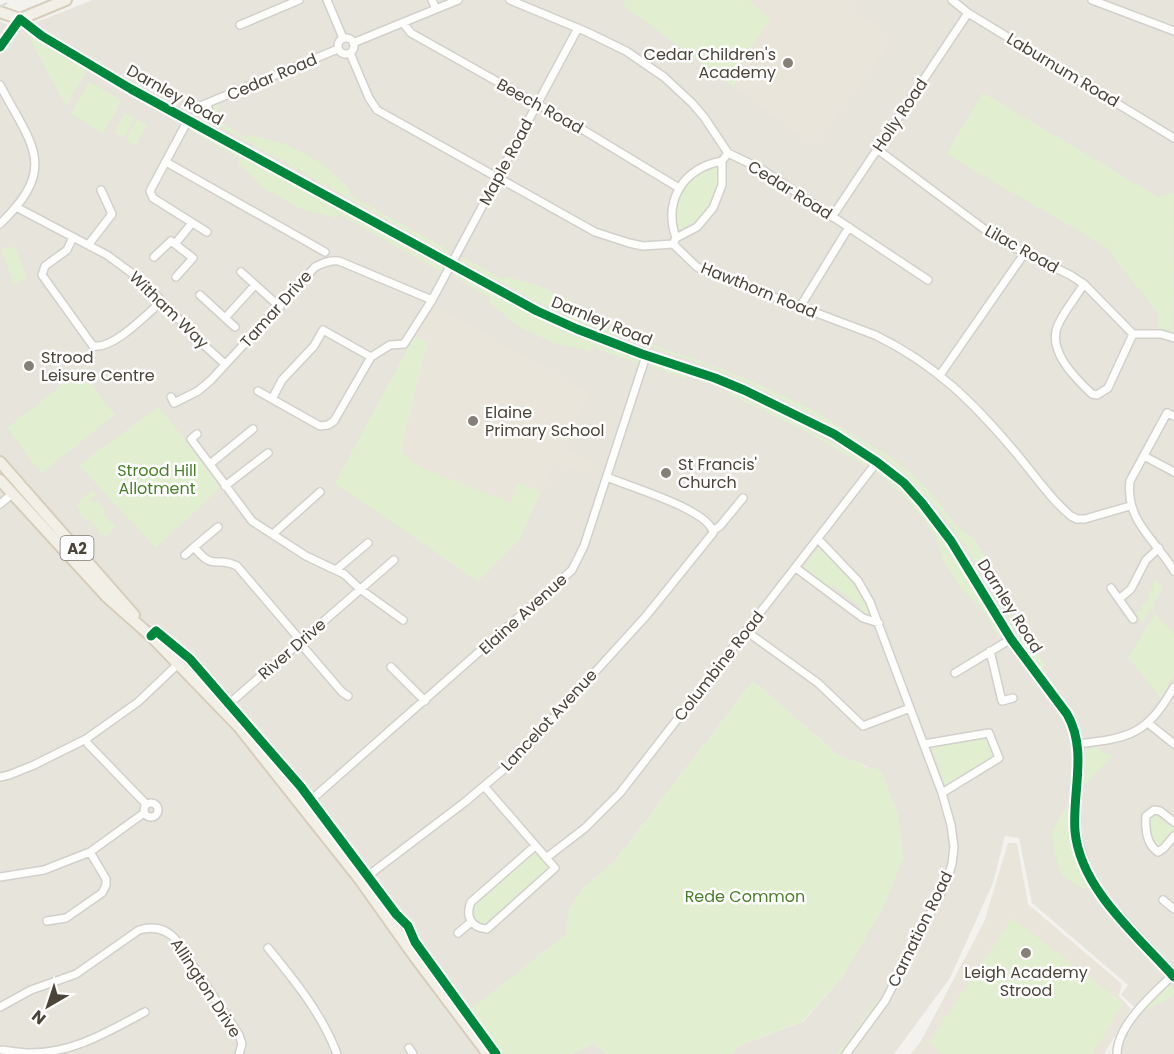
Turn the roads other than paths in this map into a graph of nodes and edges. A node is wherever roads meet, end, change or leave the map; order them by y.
1 (66, 0) edge
2 (299, 0) edge
3 (327, 0) edge
4 (432, 0) edge
5 (458, 0) edge
6 (510, 0) edge
7 (952, 0) edge
8 (1092, 0) edge
9 (436, 9) junction
10 (0, 12) edge
11 (968, 13) junction
12 (20, 19) junction
13 (403, 23) junction
14 (240, 25) dead end
15 (578, 28) junction
16 (1174, 31) edge
17 (343, 38) junction
18 (353, 43) junction
19 (0, 47) edge
20 (338, 49) junction
21 (350, 53) junction
22 (0, 85) edge
23 (206, 104) junction
24 (537, 104) junction
25 (193, 109) dead end
26 (210, 113) dead end
27 (188, 120) junction
28 (1174, 138) edge
29 (878, 149) junction
30 (728, 153) junction
31 (722, 161) junction
32 (166, 162) junction
33 (498, 178) junction
34 (679, 188) junction
35 (101, 190) dead end
36 (16, 207) junction
37 (832, 216) junction
38 (192, 223) junction
39 (0, 224) edge
40 (849, 227) junction
41 (207, 232) dead end
42 (73, 237) junction
43 (675, 241) junction
44 (89, 244) junction
45 (175, 244) junction
46 (325, 252) dead end
47 (1024, 254) junction
48 (154, 257) dead end
49 (451, 265) junction
50 (241, 272) dead end
51 (176, 277) dead end
52 (928, 280) dead end
53 (1084, 284) junction
54 (255, 285) junction
55 (200, 295) dead end
56 (432, 300) junction
57 (162, 301) junction
58 (800, 306) junction
59 (280, 307) junction
60 (225, 318) junction
61 (235, 327) dead end
62 (1132, 334) junction
63 (1174, 338) edge
64 (646, 356) junction
65 (371, 357) junction
66 (225, 364) junction
67 (940, 375) junction
68 (258, 391) dead end
69 (171, 397) dead end
70 (272, 399) junction
71 (1174, 416) edge
72 (253, 429) dead end
73 (186, 432) dead end
74 (267, 453) dead end
75 (1144, 456) junction
76 (0, 462) edge
77 (878, 462) junction
78 (210, 464) junction
79 (0, 470) edge
80 (1174, 471) edge
81 (607, 477) junction
82 (0, 480) edge
83 (225, 486) junction
84 (320, 492) dead end
85 (12, 494) junction
86 (743, 498) dead end
87 (35, 501) junction
88 (0, 504) edge
89 (1130, 506) junction
90 (205, 526) dead end
91 (218, 527) dead end
92 (713, 532) junction
93 (211, 533) junction
94 (273, 534) junction
95 (818, 539) junction
96 (368, 543) dead end
97 (61, 546) junction
98 (194, 547) junction
99 (1159, 548) junction
100 (184, 555) dead end
101 (394, 560) dead end
102 (796, 568) junction
103 (337, 569) junction
104 (1174, 571) edge
105 (1111, 588) dead end
106 (360, 589) junction
107 (1119, 599) junction
108 (1133, 619) dead end
109 (403, 620) dead end
110 (879, 623) junction
111 (746, 631) junction
112 (151, 636) junction
113 (1011, 639) junction
114 (300, 642) junction
115 (990, 651) junction
116 (178, 664) junction
117 (391, 667) dead end
118 (955, 673) dead end
119 (1174, 687) edge
120 (348, 696) dead end
121 (1013, 698) dead end
122 (425, 701) junction
123 (910, 708) junction
124 (223, 709) junction
125 (1148, 723) junction
126 (86, 739) junction
127 (924, 744) junction
128 (1078, 744) junction
129 (1174, 744) edge
130 (0, 777) edge
131 (484, 786) junction
132 (942, 793) junction
133 (146, 804) junction
134 (303, 807) junction
135 (144, 813) junction
136 (1174, 822) edge
137 (1174, 836) edge
138 (535, 846) junction
139 (90, 852) junction
140 (546, 858) junction
141 (0, 877) edge
142 (362, 881) junction
143 (1163, 900) dead end
144 (1174, 909) edge
145 (66, 918) junction
146 (47, 921) dead end
147 (471, 922) junction
148 (67, 926) dead end
149 (458, 933) dead end
150 (268, 948) dead end
151 (1173, 976) edge
152 (0, 1007) edge
153 (145, 1012) dead end
154 (1, 1049) edge
155 (16, 1053) edge
156 (239, 1054) edge
157 (337, 1054) edge
158 (488, 1054) edge
159 (846, 1054) edge
160 (1117, 1054) edge

1 - 12 main road
2 - 14 street
3 - 17 street
4 - 9 street
5 - 9 street
6 - 15 street, Cedar Road
7 - 11 street, Laburnum Road
8 - 16 street
9 - 13 street
10 - 12 main road
11 - 28 street, Laburnum Road
11 - 29 street, Holly Road
12 - 19 street
12 - 27 street, Darnley Road
13 - 18 street
13 - 24 street, Beech Road
15 - 24 street, Maple Road
15 - 30 street, Cedar Road
17 - 18 street
17 - 20 street
18 - 21 street
20 - 21 street
20 - 23 street, Cedar Road
21 - 33 street
22 - 36 street
23 - 25 street, Cedar Road
23 - 26 street, Cedar Road
24 - 33 street, Maple Road
24 - 34 street, Beech Road
27 - 32 street
27 - 49 street, Darnley Road
29 - 37 street, Holly Road
29 - 47 street, Lilac Road
30 - 31 street
30 - 37 street, Cedar Road
31 - 34 street
31 - 43 street
32 - 38 street
32 - 46 street
33 - 43 street
33 - 49 street, Maple Road
34 - 43 street
35 - 44 street
36 - 39 street
36 - 42 street, Witham Way
37 - 40 street, Cedar Road
38 - 41 street
38 - 45 street
40 - 52 street, Cedar Road
40 - 58 street
42 - 44 street, Witham Way
42 - 57 street
43 - 58 street, Hawthorn Road
44 - 57 street, Witham Way
45 - 48 street
45 - 51 street
47 - 53 street, Lilac Road
47 - 67 street
49 - 56 street, Maple Road
49 - 64 street, Darnley Road
50 - 54 street
53 - 62 street, Lilac Road
53 - 62 street
54 - 59 street
54 - 60 street
55 - 60 street
56 - 59 street, Tamar Drive
56 - 65 street, Maple Road
57 - 66 street, Witham Way
58 - 67 street, Hawthorn Road
59 - 66 street, Tamar Drive
60 - 61 street
62 - 63 street
64 - 77 street, Darnley Road
64 - 81 street, Elaine Avenue
65 - 70 street
65 - 70 street
66 - 69 street, Tamar Drive
67 - 89 street, Hawthorn Road
68 - 70 street
71 - 75 street
72 - 78 street
73 - 78 street
74 - 83 street
75 - 80 street
75 - 89 street
76 - 87 main road, A2
77 - 95 street, Columbine Road
77 - 113 street, Darnley Road
78 - 83 street
79 - 85 main road
81 - 92 street
81 - 122 street, Elaine Avenue
82 - 85 main road, A2
83 - 94 street
84 - 94 street
85 - 88 street
85 - 97 main road, A2
86 - 92 street, Lancelot Avenue
87 - 97 main road
87 - 112 main road, A2
89 - 99 street
90 - 93 street
91 - 93 street
92 - 131 street, Lancelot Avenue
93 - 98 street
94 - 103 street
95 - 102 street, Columbine Road
95 - 110 street, Carnation Road
96 - 103 street
97 - 112 main road, A2
98 - 100 street
98 - 114 street
99 - 104 street
99 - 107 street
101 - 106 street, River Drive
102 - 110 street
102 - 111 street, Columbine Road
103 - 106 street
105 - 107 street
106 - 109 street
106 - 114 street, River Drive
107 - 108 street
110 - 123 street, Carnation Road
111 - 123 street
111 - 140 street, Columbine Road
112 - 116 main road, A2
113 - 115 street
113 - 128 street, Darnley Road
114 - 120 street
114 - 124 street, River Drive
115 - 118 street
115 - 121 street
116 - 124 main road, A2
116 - 126 street
117 - 122 street
119 - 125 street
122 - 134 street, Elaine Avenue
123 - 127 street, Carnation Road
124 - 134 main road, A2
125 - 128 street
125 - 129 street
126 - 130 street
126 - 133 street
127 - 132 street, Carnation Road
127 - 132 street
128 - 151 street
131 - 138 street
131 - 142 street, Lancelot Avenue
132 - 159 street, Carnation Road
133 - 135 street
133 - 135 street
134 - 142 main road, A2
135 - 139 street
136 - 137 street
138 - 140 street
138 - 147 street
139 - 141 street
139 - 145 street
140 - 147 street
142 - 158 main road, A2
143 - 144 street
145 - 146 street
145 - 148 street
147 - 149 street
150 - 157 street
151 - 160 street
152 - 156 street, Allington Drive
153 - 155 street
154 - 155 street

